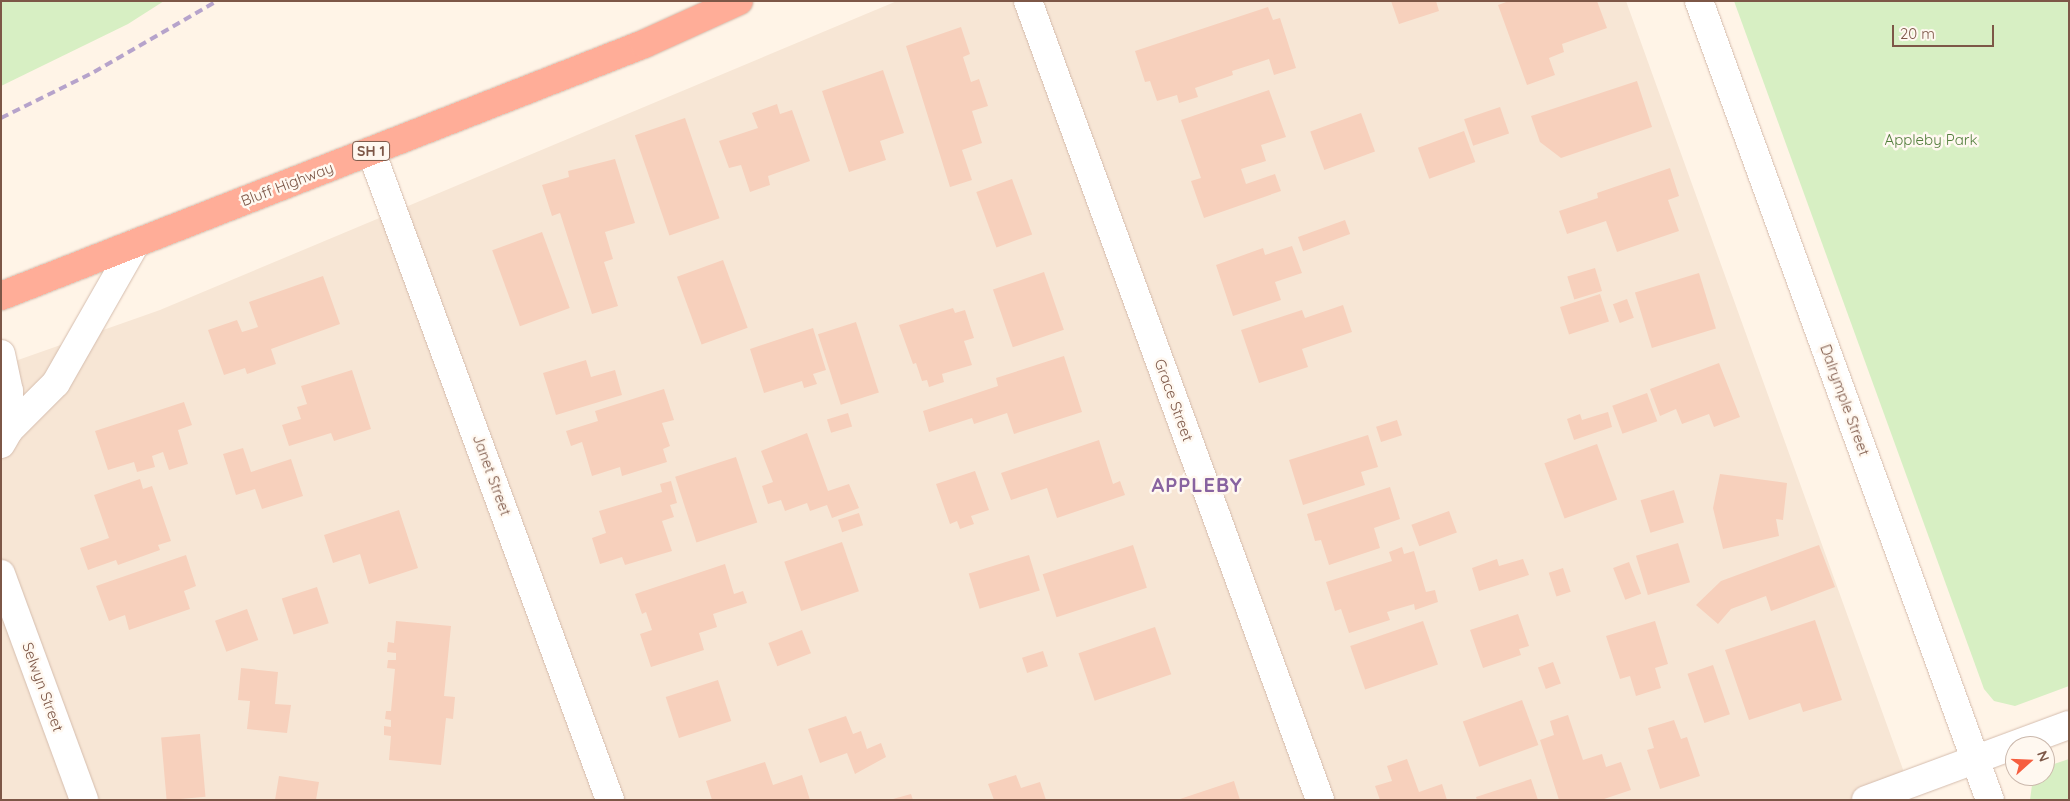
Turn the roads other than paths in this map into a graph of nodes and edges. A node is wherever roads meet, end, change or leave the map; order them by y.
1 (739, 1) edge
2 (1028, 1) edge
3 (1699, 1) edge
4 (371, 151) junction
5 (136, 243) junction
6 (1, 296) edge
7 (1, 354) edge
8 (5, 437) edge
9 (1, 574) edge
10 (2069, 725) edge
11 (1975, 760) junction
12 (84, 800) edge
13 (610, 800) edge
14 (1320, 800) edge
15 (1866, 800) edge
16 (1990, 800) edge

1 - 4 highway, Bluff Highway / SH 1
2 - 14 street, Grace Street
3 - 11 street, Dalrymple Street
4 - 5 highway, Bluff Highway / SH 1
4 - 13 street, Janet Street
5 - 6 highway, Bluff Highway / SH 1
5 - 8 street
7 - 8 street
9 - 12 street, Selwyn Street
10 - 11 street
11 - 15 street
11 - 16 street, Dalrymple Street

